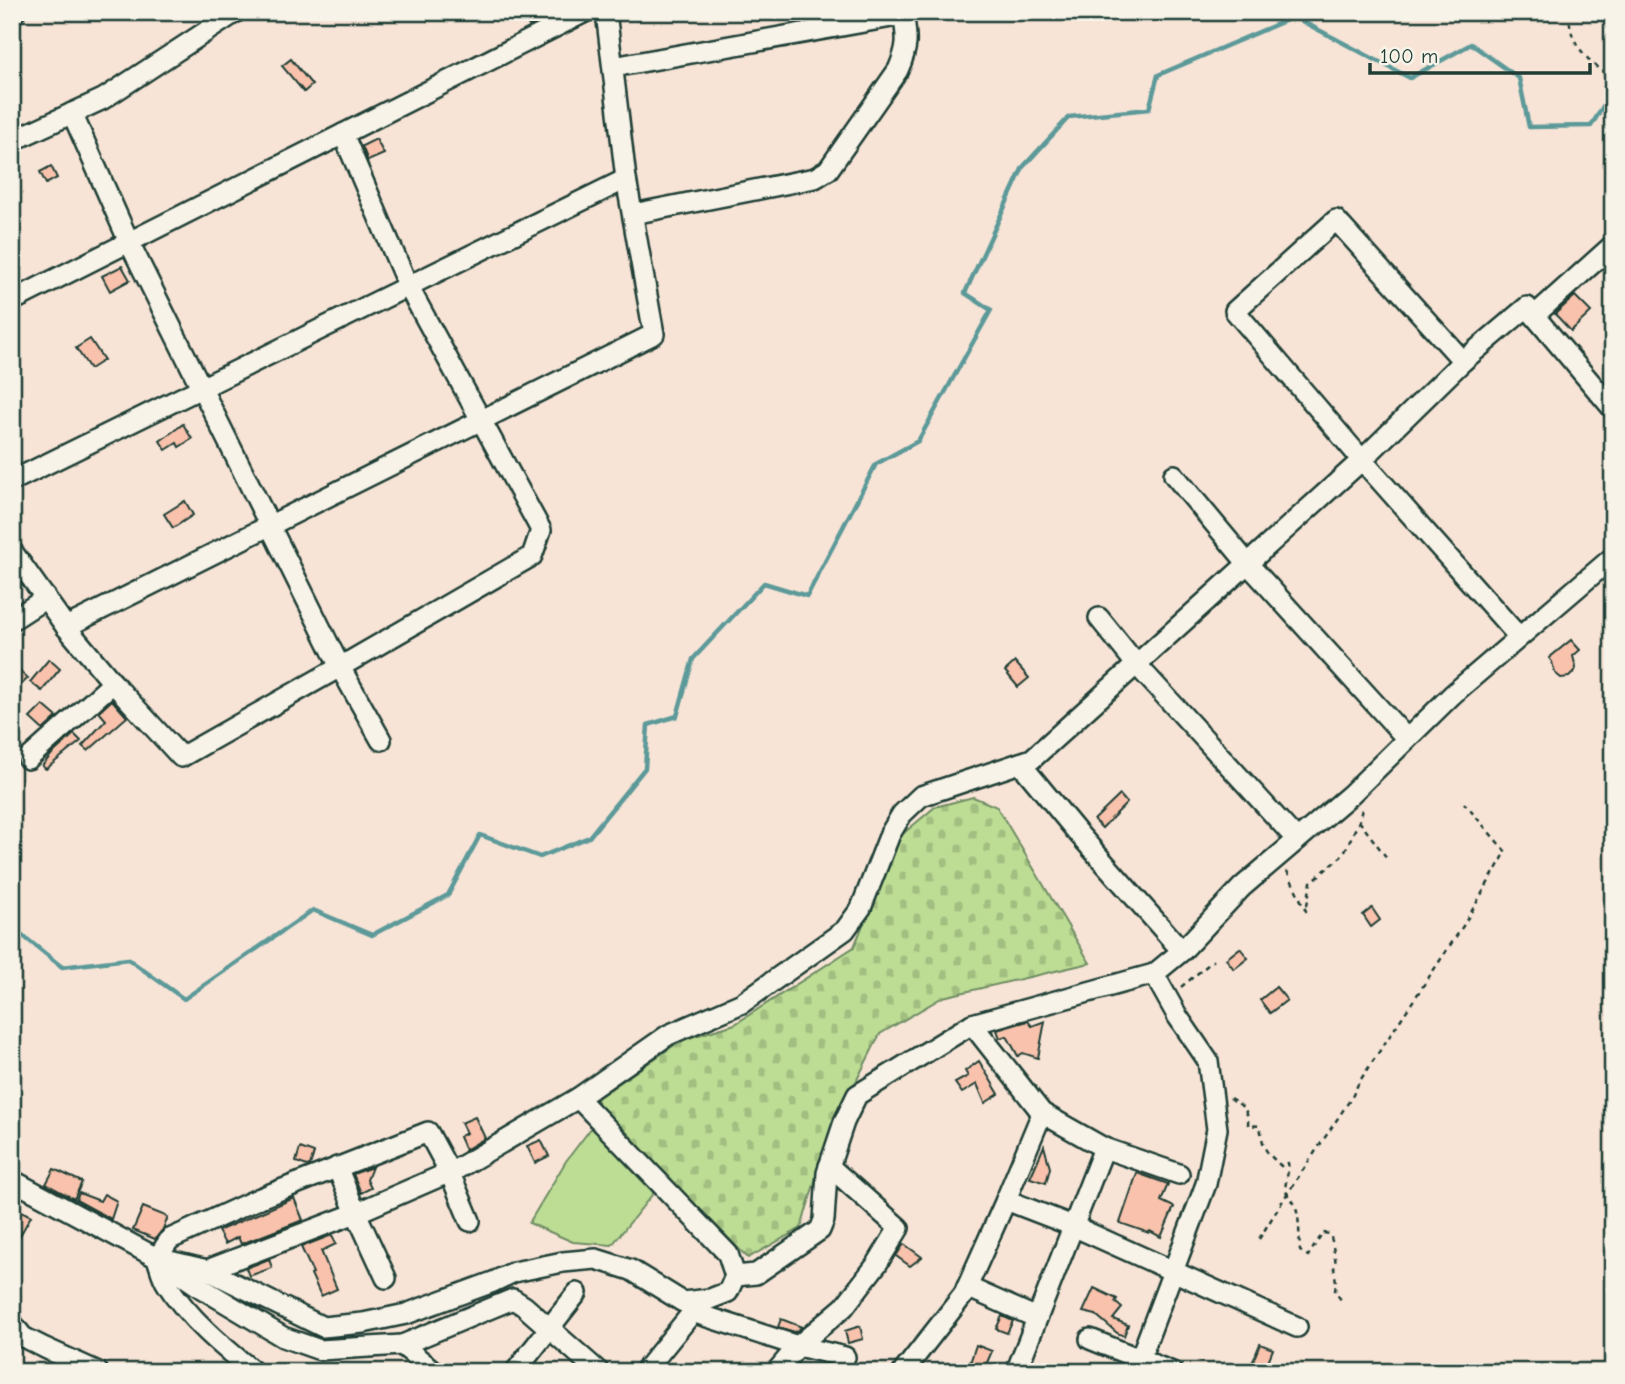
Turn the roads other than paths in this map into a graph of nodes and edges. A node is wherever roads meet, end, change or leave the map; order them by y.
1 (236, 12) edge
2 (585, 12) edge
3 (606, 12) edge
4 (903, 14) edge
5 (613, 67) junction
6 (72, 113) junction
7 (343, 134) junction
8 (12, 141) edge
9 (626, 179) junction
10 (633, 214) junction
11 (129, 242) junction
12 (1613, 245) edge
13 (408, 286) junction
14 (12, 302) edge
15 (1535, 315) junction
16 (1463, 360) junction
17 (201, 388) junction
18 (1613, 409) edge
19 (482, 420) junction
20 (1362, 460) junction
21 (1174, 475) dead end
22 (12, 481) edge
23 (270, 526) junction
24 (12, 551) edge
25 (1613, 557) edge
26 (1248, 564) junction
27 (46, 598) junction
28 (1099, 618) dead end
29 (12, 620) edge
30 (66, 627) junction
31 (1519, 637) junction
32 (1136, 664) junction
33 (340, 667) junction
34 (113, 683) junction
35 (1407, 739) junction
36 (381, 740) dead end
37 (28, 759) dead end
38 (1020, 763) junction
39 (1297, 840) junction
40 (1182, 951) junction
41 (1154, 974) junction
42 (972, 1024) junction
43 (578, 1098) junction
44 (1042, 1112) junction
45 (1104, 1148) junction
46 (829, 1166) junction
47 (337, 1167) junction
48 (449, 1171) junction
49 (1179, 1174) dead end
50 (12, 1180) edge
51 (1006, 1200) junction
52 (356, 1213) junction
53 (470, 1221) dead end
54 (1073, 1226) junction
55 (157, 1258) junction
56 (207, 1270) junction
57 (1174, 1272) junction
58 (735, 1276) junction
59 (386, 1279) dead end
60 (967, 1287) junction
61 (577, 1293) dead end
62 (698, 1306) junction
63 (1037, 1318) junction
64 (12, 1323) edge
65 (1297, 1327) dead end
66 (549, 1328) junction
67 (1090, 1339) dead end
68 (402, 1345) junction
69 (798, 1346) junction
70 (845, 1357) dead end
71 (1137, 1366) edge
72 (98, 1372) edge
73 (254, 1372) edge
74 (435, 1372) edge
75 (515, 1372) edge
76 (599, 1372) edge
77 (644, 1372) edge
78 (776, 1372) edge
79 (903, 1372) edge
80 (1016, 1372) edge
81 (1172, 1372) edge

1 - 6 street
2 - 7 street
3 - 5 street
4 - 5 street
4 - 10 street
5 - 9 street
6 - 8 street
6 - 11 street
7 - 11 street
7 - 13 street
9 - 10 street
9 - 13 street
10 - 19 street
11 - 14 street
11 - 17 street
12 - 15 street
13 - 17 street
13 - 19 street
15 - 16 street
15 - 18 street
16 - 20 street
16 - 20 street
17 - 22 street
17 - 23 street
19 - 23 street
19 - 33 street
20 - 26 street
20 - 31 street
21 - 26 street
23 - 30 street
23 - 33 street
24 - 27 street
25 - 31 street
26 - 32 street
26 - 35 street
27 - 29 street
27 - 30 street
28 - 32 street
30 - 34 street
31 - 35 street
32 - 38 street
32 - 39 street
33 - 34 street
33 - 36 street
34 - 37 street
35 - 39 street
38 - 40 street
38 - 43 street
39 - 40 street
40 - 41 street
41 - 42 street
41 - 57 street
42 - 44 street
42 - 46 street
43 - 48 street
43 - 58 street
44 - 45 street
44 - 51 street
45 - 49 street
45 - 54 street
46 - 58 street
46 - 69 street
47 - 48 street
47 - 52 street
47 - 55 street
48 - 52 street
48 - 53 street
50 - 55 street
51 - 54 street
51 - 60 street
52 - 56 street
52 - 59 street
54 - 57 street
54 - 63 street
55 - 56 street
55 - 68 street
55 - 73 street
56 - 62 street
57 - 65 street
57 - 71 street
58 - 62 street
60 - 63 street
60 - 79 street
61 - 66 street
62 - 69 street
62 - 77 street
63 - 80 street
64 - 72 street
66 - 68 street
66 - 75 street
66 - 76 street
67 - 71 street
68 - 74 street
69 - 70 street
69 - 78 street
71 - 81 street

